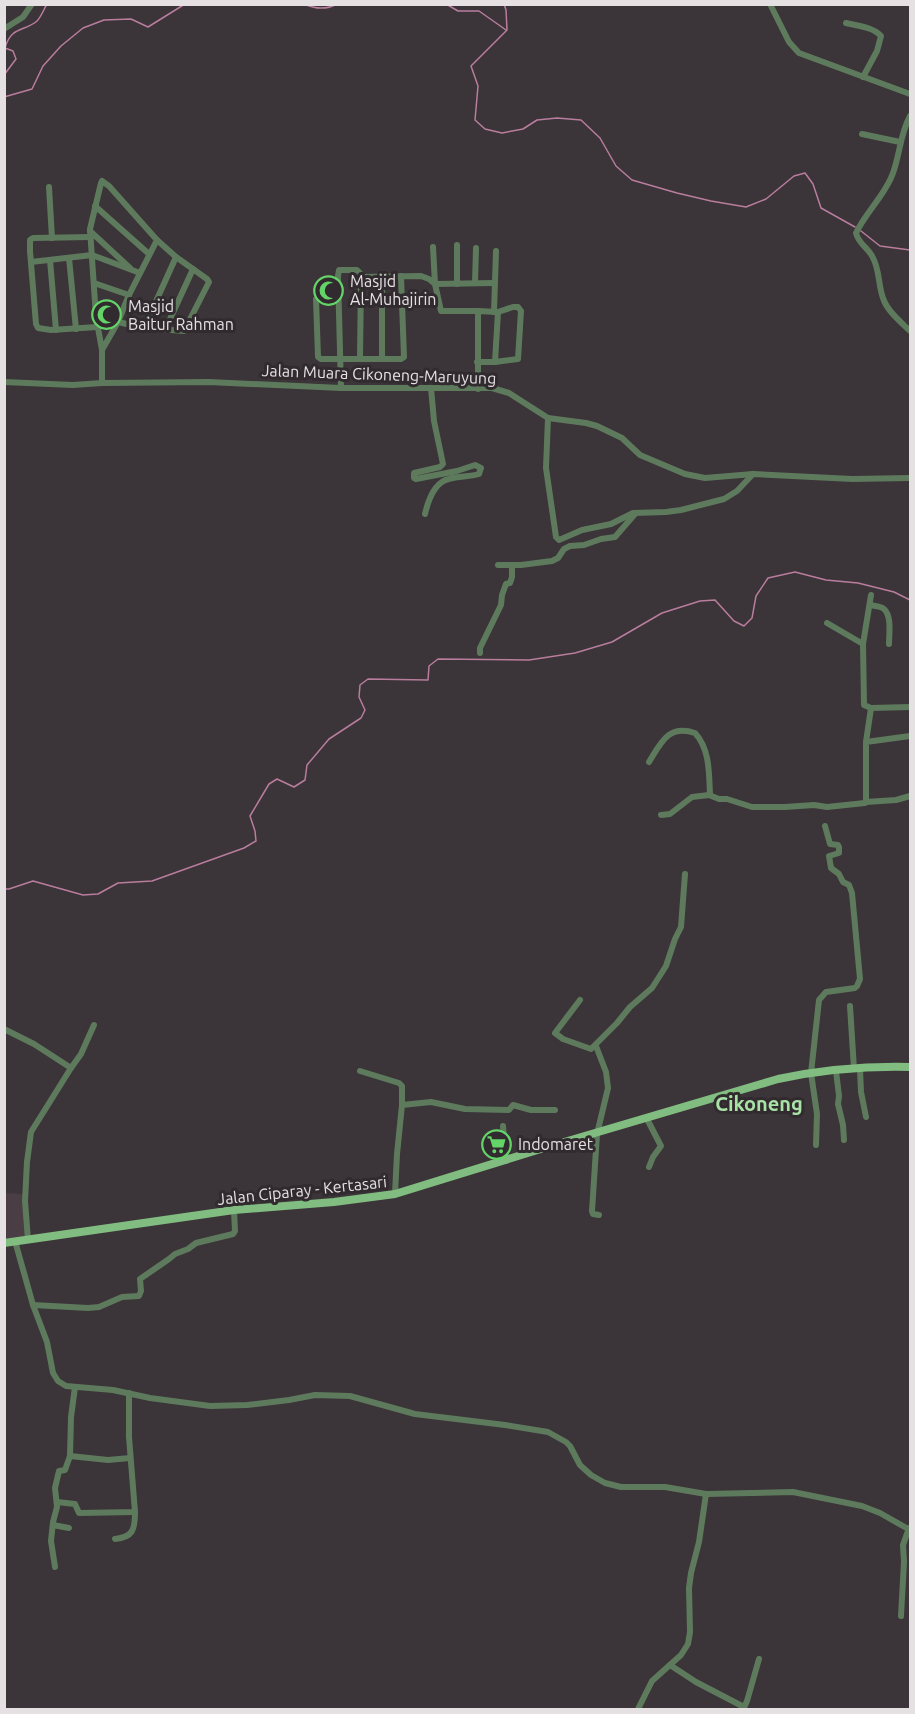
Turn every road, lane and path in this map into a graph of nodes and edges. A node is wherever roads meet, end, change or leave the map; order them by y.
1 (32, 4) edge
2 (770, 4) edge
3 (846, 23) dead end
4 (4, 29) edge
5 (863, 76) junction
6 (910, 94) edge
7 (910, 116) edge
8 (862, 134) dead end
9 (900, 142) junction
10 (49, 187) dead end
11 (95, 206) junction
12 (90, 234) junction
13 (52, 238) junction
14 (157, 240) junction
15 (457, 245) dead end
16 (433, 247) dead end
17 (476, 248) dead end
18 (496, 252) dead end
19 (149, 254) junction
20 (92, 255) junction
21 (176, 257) junction
22 (69, 258) junction
23 (50, 260) junction
24 (31, 262) junction
25 (193, 269) junction
26 (132, 270) junction
27 (140, 273) junction
28 (382, 276) junction
29 (402, 276) junction
30 (361, 277) junction
31 (94, 283) junction
32 (475, 283) junction
33 (494, 283) junction
34 (435, 284) junction
35 (458, 284) junction
36 (129, 295) junction
37 (338, 295) junction
38 (478, 311) junction
39 (496, 312) junction
40 (118, 322) junction
41 (97, 327) junction
42 (144, 328) junction
43 (76, 329) junction
44 (56, 330) junction
45 (165, 330) junction
46 (910, 331) edge
47 (102, 350) junction
48 (340, 359) junction
49 (360, 359) junction
50 (382, 359) junction
51 (477, 362) junction
52 (495, 362) junction
53 (4, 382) edge
54 (102, 383) junction
55 (341, 388) junction
56 (430, 388) junction
57 (478, 389) junction
58 (548, 418) junction
59 (753, 474) junction
60 (910, 478) edge
61 (637, 512) junction
62 (425, 514) dead end
63 (498, 565) dead end
64 (512, 565) junction
65 (871, 595) dead end
66 (870, 605) junction
67 (827, 623) dead end
68 (863, 644) junction
69 (889, 644) dead end
70 (480, 653) dead end
71 (910, 707) edge
72 (871, 708) junction
73 (910, 736) edge
74 (866, 742) junction
75 (649, 762) dead end
76 (710, 795) junction
77 (910, 796) edge
78 (866, 802) junction
79 (661, 815) dead end
80 (825, 826) dead end
81 (685, 874) dead end
82 (580, 1000) dead end
83 (850, 1006) dead end
84 (94, 1025) dead end
85 (4, 1029) edge
86 (596, 1046) junction
87 (910, 1067) edge
88 (71, 1068) junction
89 (857, 1069) junction
90 (360, 1071) dead end
91 (836, 1071) junction
92 (812, 1073) junction
93 (402, 1105) junction
94 (555, 1110) dead end
95 (866, 1117) dead end
96 (647, 1119) junction
97 (503, 1126) dead end
98 (597, 1134) junction
99 (844, 1140) dead end
100 (816, 1145) dead end
101 (506, 1161) junction
102 (649, 1167) dead end
103 (395, 1194) junction
104 (234, 1210) junction
105 (599, 1215) dead end
106 (28, 1240) junction
107 (15, 1241) junction
108 (4, 1243) edge
109 (33, 1305) junction
110 (75, 1387) junction
111 (129, 1393) junction
112 (70, 1456) junction
113 (130, 1458) junction
114 (706, 1494) junction
115 (57, 1502) junction
116 (135, 1512) junction
117 (53, 1525) junction
118 (69, 1528) dead end
119 (910, 1529) edge
120 (115, 1539) dead end
121 (55, 1567) dead end
122 (901, 1616) dead end
123 (759, 1659) dead end
124 (670, 1665) junction
125 (743, 1708) edge
126 (638, 1710) edge

1 - 4 street
2 - 5 street
3 - 5 street
5 - 6 street
7 - 9 street
8 - 9 street
9 - 46 street
10 - 13 street
11 - 12 street
11 - 14 street
11 - 19 street
12 - 13 street
12 - 20 street
12 - 26 street
13 - 24 street
14 - 19 street
14 - 21 street
15 - 35 street
16 - 34 street
17 - 32 street
18 - 33 street
19 - 27 street
20 - 22 street
20 - 26 street
20 - 31 street
21 - 25 street
21 - 42 street
22 - 23 street
22 - 43 street
23 - 24 street
23 - 44 street
24 - 44 street
25 - 45 street
25 - 45 street
26 - 27 street
27 - 36 street
28 - 29 street
28 - 30 street
28 - 50 street
29 - 34 street
29 - 50 street
30 - 37 street
30 - 49 street
31 - 36 street
31 - 41 street
32 - 33 street
32 - 35 street
33 - 39 street
34 - 35 street
34 - 38 street
36 - 40 street
37 - 48 street
37 - 48 street
38 - 39 street
38 - 51 street
39 - 52 street
39 - 52 street
40 - 42 street
40 - 47 street
41 - 43 street
41 - 47 street
42 - 45 street
43 - 44 street
47 - 54 street
48 - 49 street
48 - 55 street
49 - 50 street
51 - 52 street
51 - 57 street
53 - 54 street, Jalan Muara Cikoneng-Maruyung
54 - 55 street, Jalan Muara Cikoneng-Maruyung
55 - 56 street, Jalan Muara Cikoneng-Maruyung
56 - 57 street, Jalan Muara Cikoneng-Maruyung
56 - 62 street
57 - 58 street, Jalan Muara Cikoneng-Maruyung
58 - 59 street, Jalan Muara Cikoneng-Maruyung
58 - 61 street
59 - 60 street, Jalan Muara Cikoneng-Maruyung
59 - 61 street
61 - 64 street
63 - 64 street
64 - 70 street
65 - 66 street
66 - 68 street
66 - 69 street
67 - 68 street
68 - 72 street
71 - 72 street
72 - 74 street
73 - 74 street
74 - 78 street
75 - 76 street
76 - 78 street
76 - 79 street
77 - 78 street
80 - 92 street
81 - 86 street
82 - 86 street
83 - 89 street
84 - 88 street
85 - 88 street
86 - 98 street
87 - 89 main road, Jalan Ciparay - Kertasari
88 - 106 street
89 - 91 main road, Jalan Ciparay - Kertasari
89 - 95 street
90 - 93 street
91 - 92 main road, Jalan Ciparay - Kertasari
91 - 99 street
92 - 96 main road, Jalan Ciparay - Kertasari
92 - 100 street
93 - 94 street
93 - 103 street
96 - 98 main road, Jalan Ciparay - Kertasari
96 - 102 street
97 - 101 street
98 - 101 main road, Jalan Ciparay - Kertasari
98 - 105 street
101 - 103 main road, Jalan Ciparay - Kertasari
103 - 104 main road, Jalan Ciparay - Kertasari
104 - 106 main road, Jalan Ciparay - Kertasari
104 - 109 street
106 - 107 main road, Jalan Ciparay - Kertasari
107 - 108 main road, Jalan Ciparay - Kertasari
107 - 109 street
109 - 110 street
110 - 111 street
110 - 112 street
111 - 113 street
111 - 114 street
112 - 113 street
112 - 115 street
113 - 116 street
114 - 119 street
114 - 124 street
115 - 116 street
115 - 117 street
116 - 120 street
117 - 118 street
117 - 121 street
119 - 122 street
123 - 125 street
124 - 125 street
124 - 126 street

